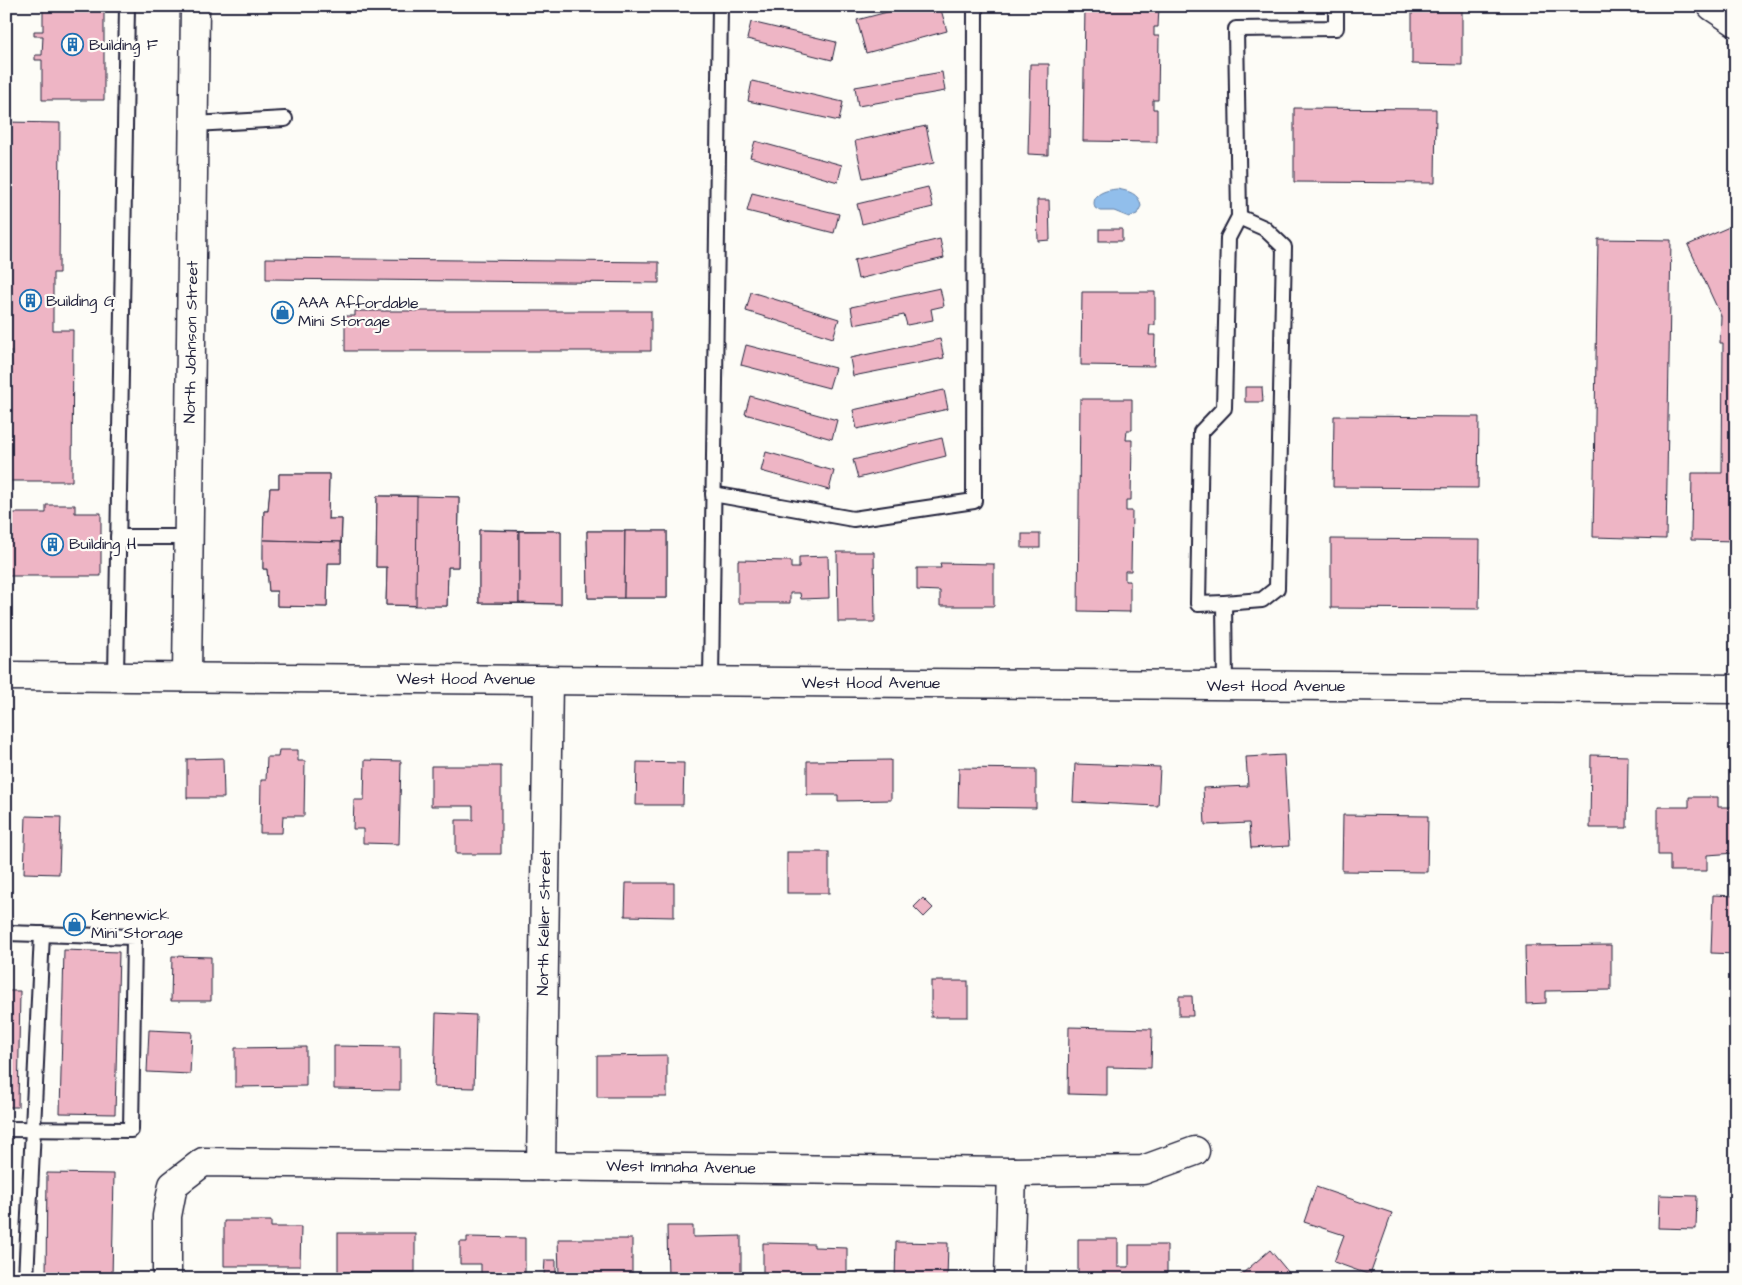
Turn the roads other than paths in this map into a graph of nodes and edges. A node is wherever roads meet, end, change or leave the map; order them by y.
1 (128, 6) edge
2 (195, 6) edge
3 (720, 6) edge
4 (975, 6) edge
5 (1336, 6) edge
6 (1712, 6) edge
7 (1736, 22) edge
8 (285, 119) dead end
9 (194, 124) junction
10 (1239, 217) junction
11 (713, 494) junction
12 (118, 536) junction
13 (188, 538) junction
14 (1224, 603) junction
15 (6, 676) edge
16 (116, 676) junction
17 (187, 677) junction
18 (548, 680) junction
19 (711, 681) junction
20 (1225, 685) junction
21 (1736, 689) edge
22 (6, 933) edge
23 (42, 934) junction
24 (6, 1129) edge
25 (32, 1129) junction
26 (1195, 1151) dead end
27 (541, 1166) junction
28 (1012, 1172) junction
29 (26, 1279) edge
30 (167, 1279) edge
31 (1009, 1279) edge

1 - 12 lane
2 - 9 street, North Johnson Street
3 - 11 lane
4 - 11 lane
5 - 10 lane
6 - 7 street
8 - 9 lane
9 - 13 street, North Johnson Street
10 - 14 lane
10 - 14 lane
11 - 19 lane
12 - 13 lane
12 - 16 lane
13 - 17 street, North Johnson Street
14 - 20 lane
15 - 16 street, West Hood Avenue
16 - 17 street, West Hood Avenue
17 - 18 street, West Hood Avenue
18 - 19 street, West Hood Avenue
18 - 27 street, North Keller Street
19 - 20 street, West Hood Avenue
20 - 21 street, West Hood Avenue
22 - 23 lane
23 - 25 lane
23 - 25 lane
24 - 25 lane
25 - 29 lane
26 - 28 street, West Imnaha Avenue
27 - 28 street, West Imnaha Avenue
27 - 30 street, West Imnaha Avenue
28 - 31 street

